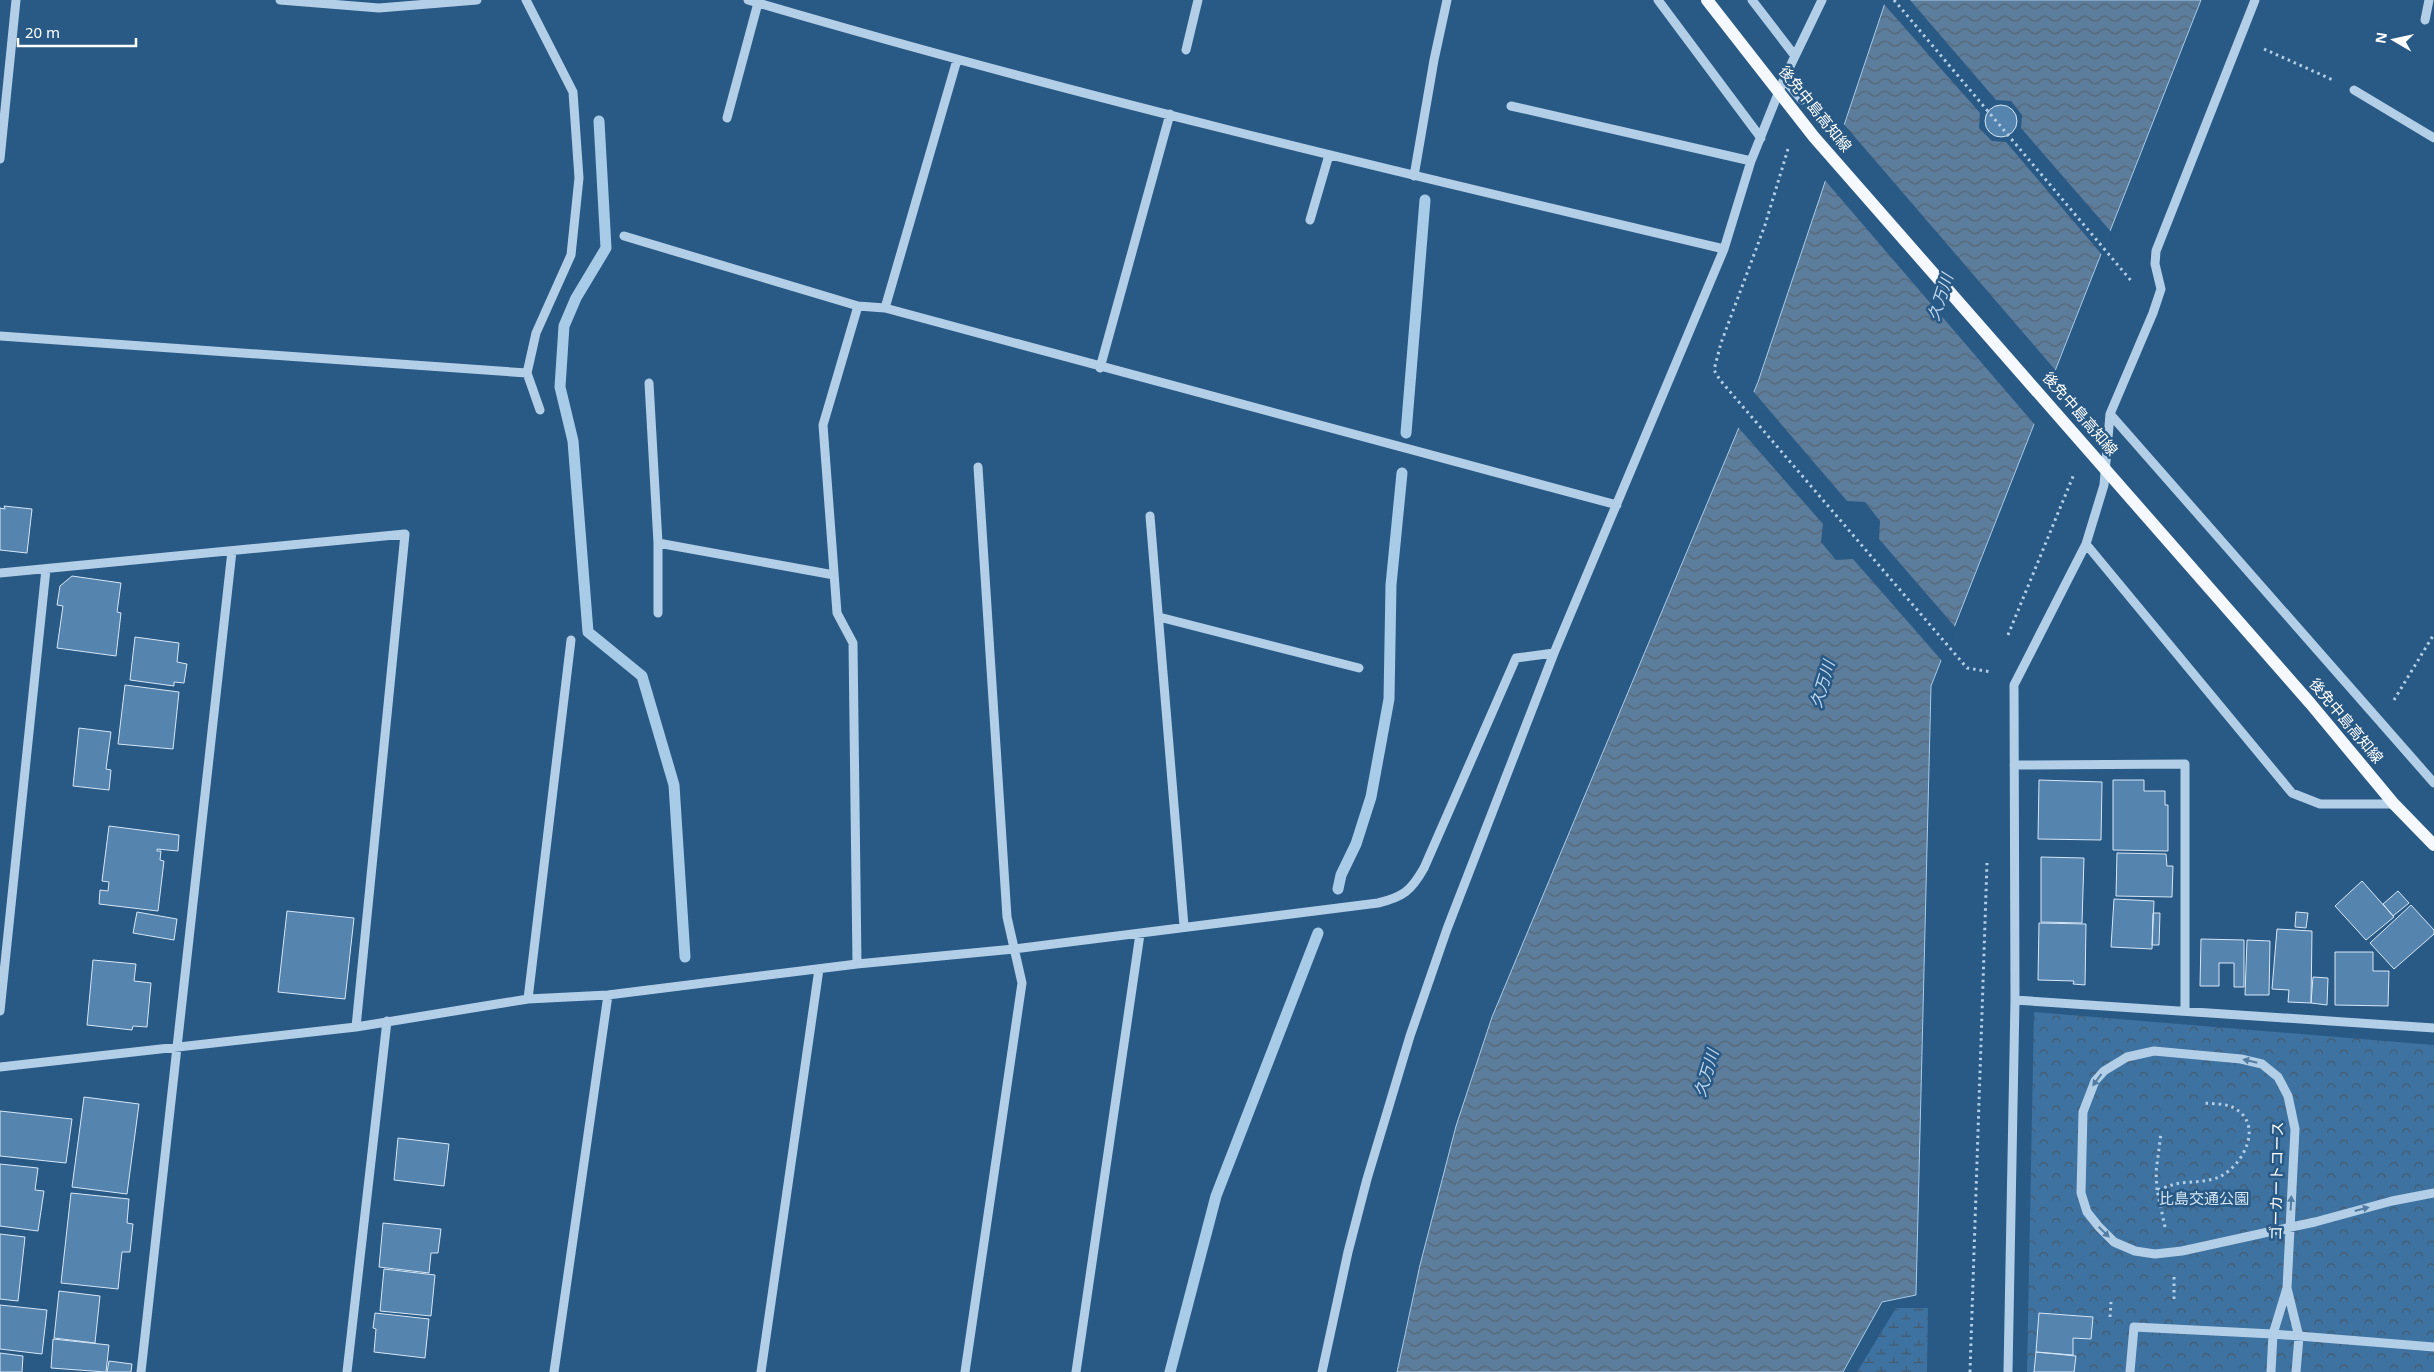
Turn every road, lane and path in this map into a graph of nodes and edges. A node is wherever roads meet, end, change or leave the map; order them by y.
1 (16, 0) edge
2 (280, 0) edge
3 (477, 0) edge
4 (526, 0) edge
5 (748, 0) edge
6 (1198, 0) edge
7 (1447, 0) edge
8 (1658, 0) edge
9 (1707, 0) edge
10 (1752, 0) edge
11 (1822, 0) edge
12 (1894, 0) edge
13 (2254, 0) edge
14 (2429, 0) edge
15 (294, 1) edge
16 (758, 3) junction
17 (2425, 20) dead end
18 (2264, 48) dead end
19 (1186, 50) dead end
20 (1795, 56) junction
21 (957, 60) junction
22 (1784, 79) junction
23 (2354, 90) joint
24 (1802, 100) dead end
25 (1510, 106) dead end
26 (1170, 114) junction
27 (727, 118) dead end
28 (1761, 138) junction
29 (2434, 138) edge
30 (1788, 148) dead end
31 (1329, 154) junction
32 (0, 159) edge
33 (1751, 161) junction
34 (1414, 176) junction
35 (1310, 220) dead end
36 (624, 236) dead end
37 (1724, 249) junction
38 (2134, 285) dead end
39 (858, 306) junction
40 (885, 308) junction
41 (0, 336) edge
42 (1100, 368) junction
43 (527, 374) junction
44 (648, 383) dead end
45 (540, 410) dead end
46 (2110, 414) junction
47 (2076, 466) dead end
48 (978, 467) dead end
49 (1617, 505) junction
50 (1150, 516) dead end
51 (658, 543) junction
52 (2086, 544) junction
53 (232, 551) junction
54 (46, 568) junction
55 (0, 573) edge
56 (834, 575) junction
57 (658, 613) dead end
58 (1159, 617) junction
59 (2434, 634) edge
60 (2008, 636) dead end
61 (571, 640) dead end
62 (1554, 653) junction
63 (1359, 668) dead end
64 (1993, 672) dead end
65 (2381, 722) junction
66 (2014, 765) junction
67 (2434, 783) edge
68 (2394, 804) junction
69 (2434, 846) edge
70 (1987, 855) dead end
71 (1184, 926) junction
72 (1140, 934) junction
73 (1014, 949) junction
74 (857, 964) junction
75 (819, 969) junction
76 (608, 995) junction
77 (528, 999) junction
78 (2015, 1000) junction
79 (0, 1011) edge
80 (2185, 1012) junction
81 (386, 1021) junction
82 (356, 1027) junction
83 (2434, 1028) edge
84 (176, 1048) junction
85 (0, 1067) edge
86 (2203, 1103) dead end
87 (2161, 1133) dead end
88 (2157, 1190) junction
89 (2434, 1193) edge
90 (2165, 1228) dead end
91 (2174, 1270) dead end
92 (2287, 1288) junction
93 (2174, 1306) dead end
94 (2273, 1334) junction
95 (2299, 1337) junction
96 (2434, 1347) edge
97 (141, 1372) edge
98 (347, 1372) edge
99 (554, 1372) edge
100 (762, 1372) edge
101 (965, 1372) edge
102 (1076, 1372) edge
103 (1322, 1372) edge
104 (1970, 1372) edge
105 (2008, 1372) edge
106 (2130, 1372) edge
107 (2271, 1372) edge
108 (2296, 1372) edge

1 - 32 street
2 - 15 street
3 - 15 street
4 - 43 street
5 - 16 street
6 - 19 street
7 - 34 street
8 - 28 street
9 - 68 main road, 後免中島高知線
10 - 20 street
11 - 20 street
12 - 38 path
13 - 46 street
14 - 17 street
16 - 21 street
16 - 27 street
18 - 23 path
20 - 22 street
21 - 26 street
21 - 40 street
22 - 24 street
22 - 28 street
23 - 29 street
25 - 33 street
26 - 31 street
26 - 42 street
28 - 33 street
30 - 64 path
31 - 34 street
31 - 35 street
33 - 37 street
34 - 37 street
36 - 39 street
37 - 49 street
39 - 40 street
39 - 56 street
40 - 42 street
41 - 43 street
42 - 49 street
43 - 45 street
44 - 51 street
46 - 52 street
46 - 65 street
47 - 60 path
48 - 73 street
49 - 62 street
50 - 58 street
51 - 56 street
51 - 57 street
52 - 66 street
52 - 68 street
53 - 54 street
53 - 82 street
53 - 84 street
54 - 55 street
54 - 79 street
56 - 74 street
58 - 63 street
58 - 71 street
59 - 65 path
61 - 77 street
62 - 71 street
62 - 103 street
65 - 67 street
66 - 78 street
66 - 80 street
68 - 69 main road, 後免中島高知線
70 - 104 path
71 - 72 street
72 - 73 street
72 - 102 street
73 - 74 street
73 - 101 street
74 - 75 street
75 - 76 street
75 - 100 street
76 - 77 street
76 - 99 street
77 - 81 street
78 - 80 street
78 - 105 street
80 - 83 street
81 - 82 street
81 - 98 street
82 - 84 street
84 - 85 street
84 - 97 street
86 - 88 path
87 - 88 path
88 - 90 path
92 -> 89 street, ゴーカートコース
91 - 93 path
92 - 94 street, ゴーカートコース
92 - 95 street
94 - 95 street
94 - 106 street
94 - 107 street, ゴーカートコース
95 - 96 street
95 - 108 street

